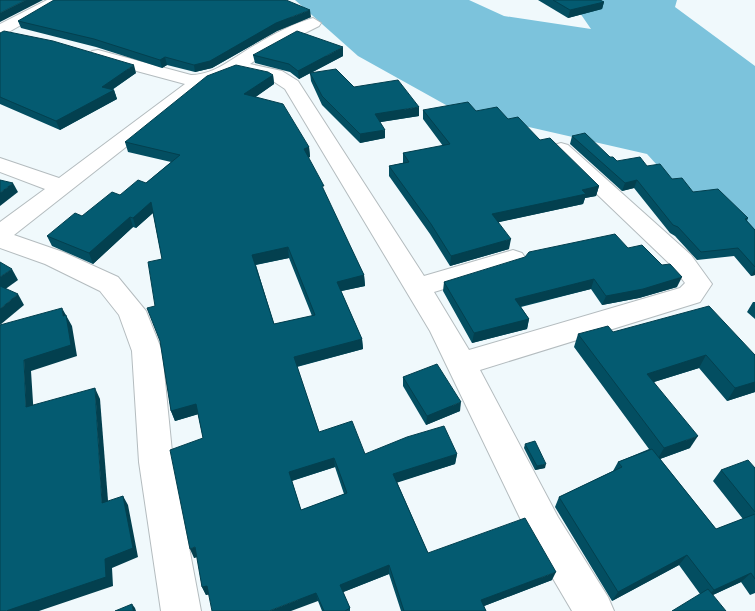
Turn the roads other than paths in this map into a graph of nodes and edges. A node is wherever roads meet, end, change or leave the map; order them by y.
1 (58, 0) edge
2 (313, 23) dead end
3 (0, 30) edge
4 (34, 38) edge
5 (78, 49) edge
6 (235, 66) junction
7 (202, 80) junction
8 (560, 148) edge
9 (0, 164) edge
10 (61, 187) junction
11 (0, 234) edge
12 (0, 239) edge
13 (513, 259) edge
14 (418, 288) junction
15 (463, 364) junction
16 (182, 611) edge
17 (594, 611) edge

1 - 3 street
2 - 6 street
3 - 4 street
5 - 7 street
6 - 7 street
6 - 14 street
7 - 10 street
8 - 15 street
9 - 10 street
10 - 11 street
12 - 16 street
13 - 14 street
14 - 15 street
15 - 17 street

